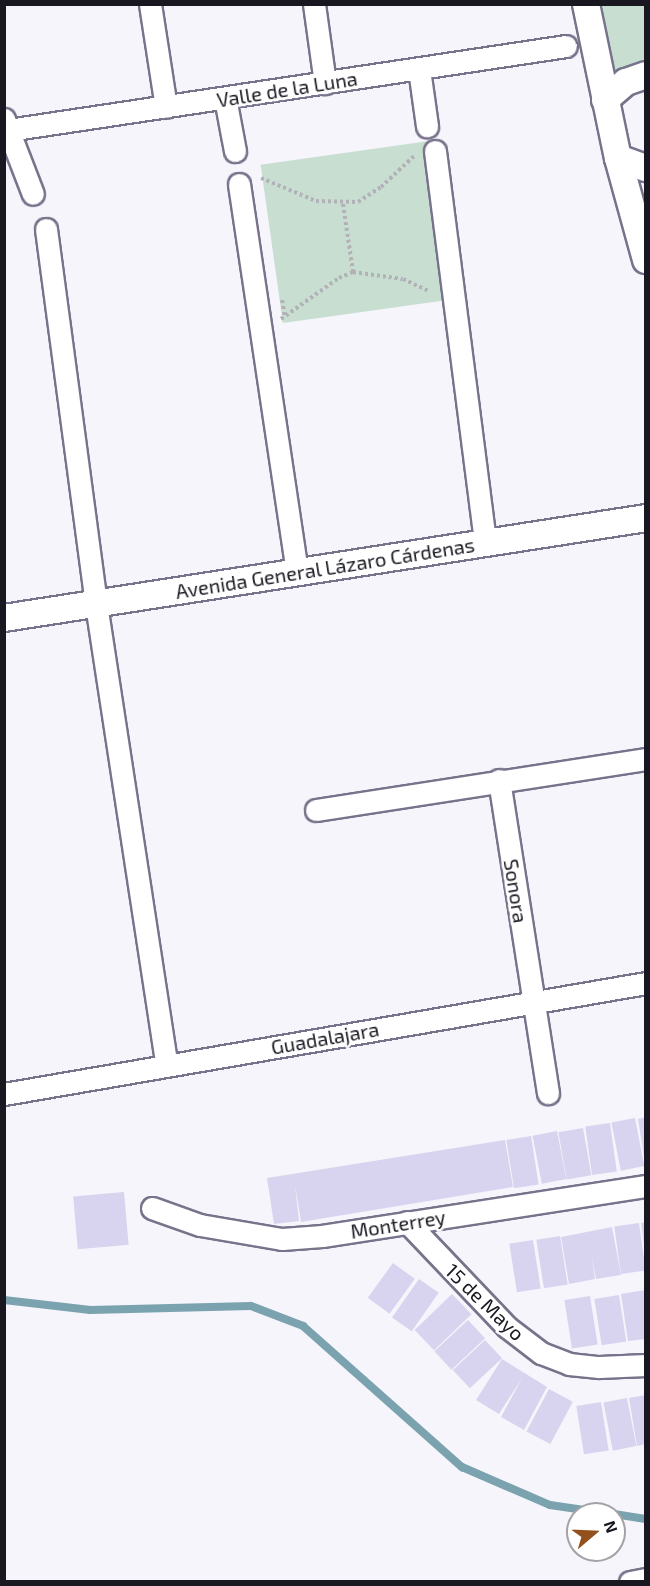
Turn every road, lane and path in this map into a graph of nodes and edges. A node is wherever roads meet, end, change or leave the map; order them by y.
1 (150, 4) edge
2 (314, 4) edge
3 (586, 4) edge
4 (566, 46) dead end
5 (418, 69) junction
6 (645, 75) edge
7 (325, 83) junction
8 (225, 98) junction
9 (605, 100) junction
10 (166, 107) junction
11 (6, 124) edge
12 (427, 126) dead end
13 (235, 151) dead end
14 (435, 151) joint
15 (618, 158) junction
16 (645, 168) edge
17 (263, 178) dead end
18 (239, 184) dead end
19 (33, 194) dead end
20 (343, 204) junction
21 (46, 229) dead end
22 (645, 260) edge
23 (353, 272) junction
24 (454, 303) junction
25 (285, 317) dead end
26 (645, 518) edge
27 (484, 543) junction
28 (297, 573) junction
29 (96, 604) junction
30 (4, 618) edge
31 (645, 759) edge
32 (499, 780) junction
33 (316, 810) dead end
34 (645, 983) edge
35 (533, 1001) junction
36 (167, 1066) junction
37 (548, 1093) dead end
38 (4, 1094) edge
39 (645, 1186) edge
40 (152, 1208) dead end
41 (407, 1222) junction
42 (645, 1365) edge
43 (645, 1579) edge
44 (630, 1581) edge

1 - 10 street
2 - 7 street
3 - 9 street
4 - 5 street, Valle de la Luna
5 - 7 street, Valle de la Luna
5 - 12 street
6 - 9 street
7 - 8 street, Valle de la Luna
8 - 10 street, Valle de la Luna
8 - 13 street
9 - 15 street
10 - 11 street, Valle de la Luna
11 - 19 street
14 - 20 path
14 - 24 street
15 - 16 street
15 - 22 street
17 - 20 path
18 - 28 street
20 - 23 path
21 - 29 street
23 - 24 path
23 - 25 path
24 - 27 street
26 - 27 street, Avenida General Lázaro Cárdenas
27 - 28 street, Avenida General Lázaro Cárdenas
28 - 29 street, Avenida General Lázaro Cárdenas
29 - 30 street, Avenida General Lázaro Cárdenas
29 - 36 street
31 - 32 street
32 - 33 street
32 - 35 street, Sonora
34 - 35 street, Guadalajara
35 - 36 street, Guadalajara
35 - 37 street, Sonora
36 - 38 street, Guadalajara
39 - 41 street, Monterrey
40 - 41 street, Monterrey
41 - 42 street, 15 de Mayo
43 - 44 street

